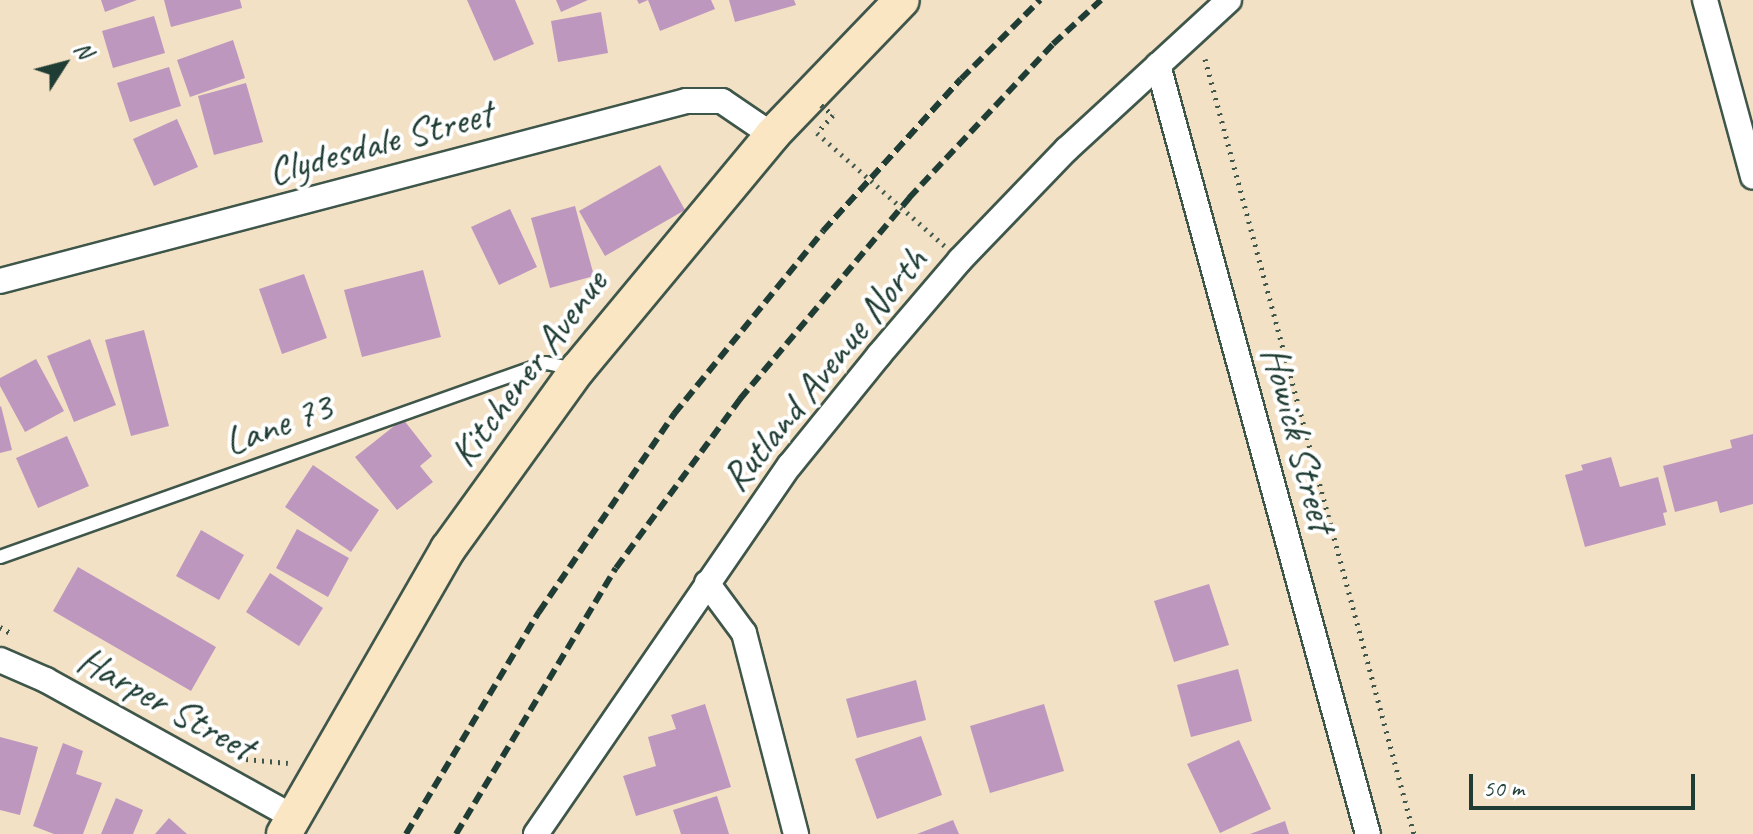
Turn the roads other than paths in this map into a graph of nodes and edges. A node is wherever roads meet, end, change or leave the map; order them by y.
1 (902, 0) edge
2 (1229, 0) edge
3 (1705, 0) edge
4 (1158, 65) junction
5 (772, 135) junction
6 (1753, 177) edge
7 (0, 281) edge
8 (578, 369) junction
9 (0, 557) edge
10 (707, 583) junction
11 (0, 660) edge
12 (289, 825) edge
13 (536, 834) edge
14 (796, 834) edge
15 (1368, 834) edge

1 - 5 street, Kitchener Avenue
2 - 4 street, Rutland Avenue North
3 - 6 street
4 - 10 street, Rutland Avenue North
4 - 15 street, Howick Street
5 - 7 street, Clydesdale Street
5 - 8 street, Kitchener Avenue
8 - 9 lane, Lane 73
8 - 12 street, Kitchener Avenue
10 - 13 street, Rutland Avenue North
10 - 14 street
11 - 12 street, Harper Street

